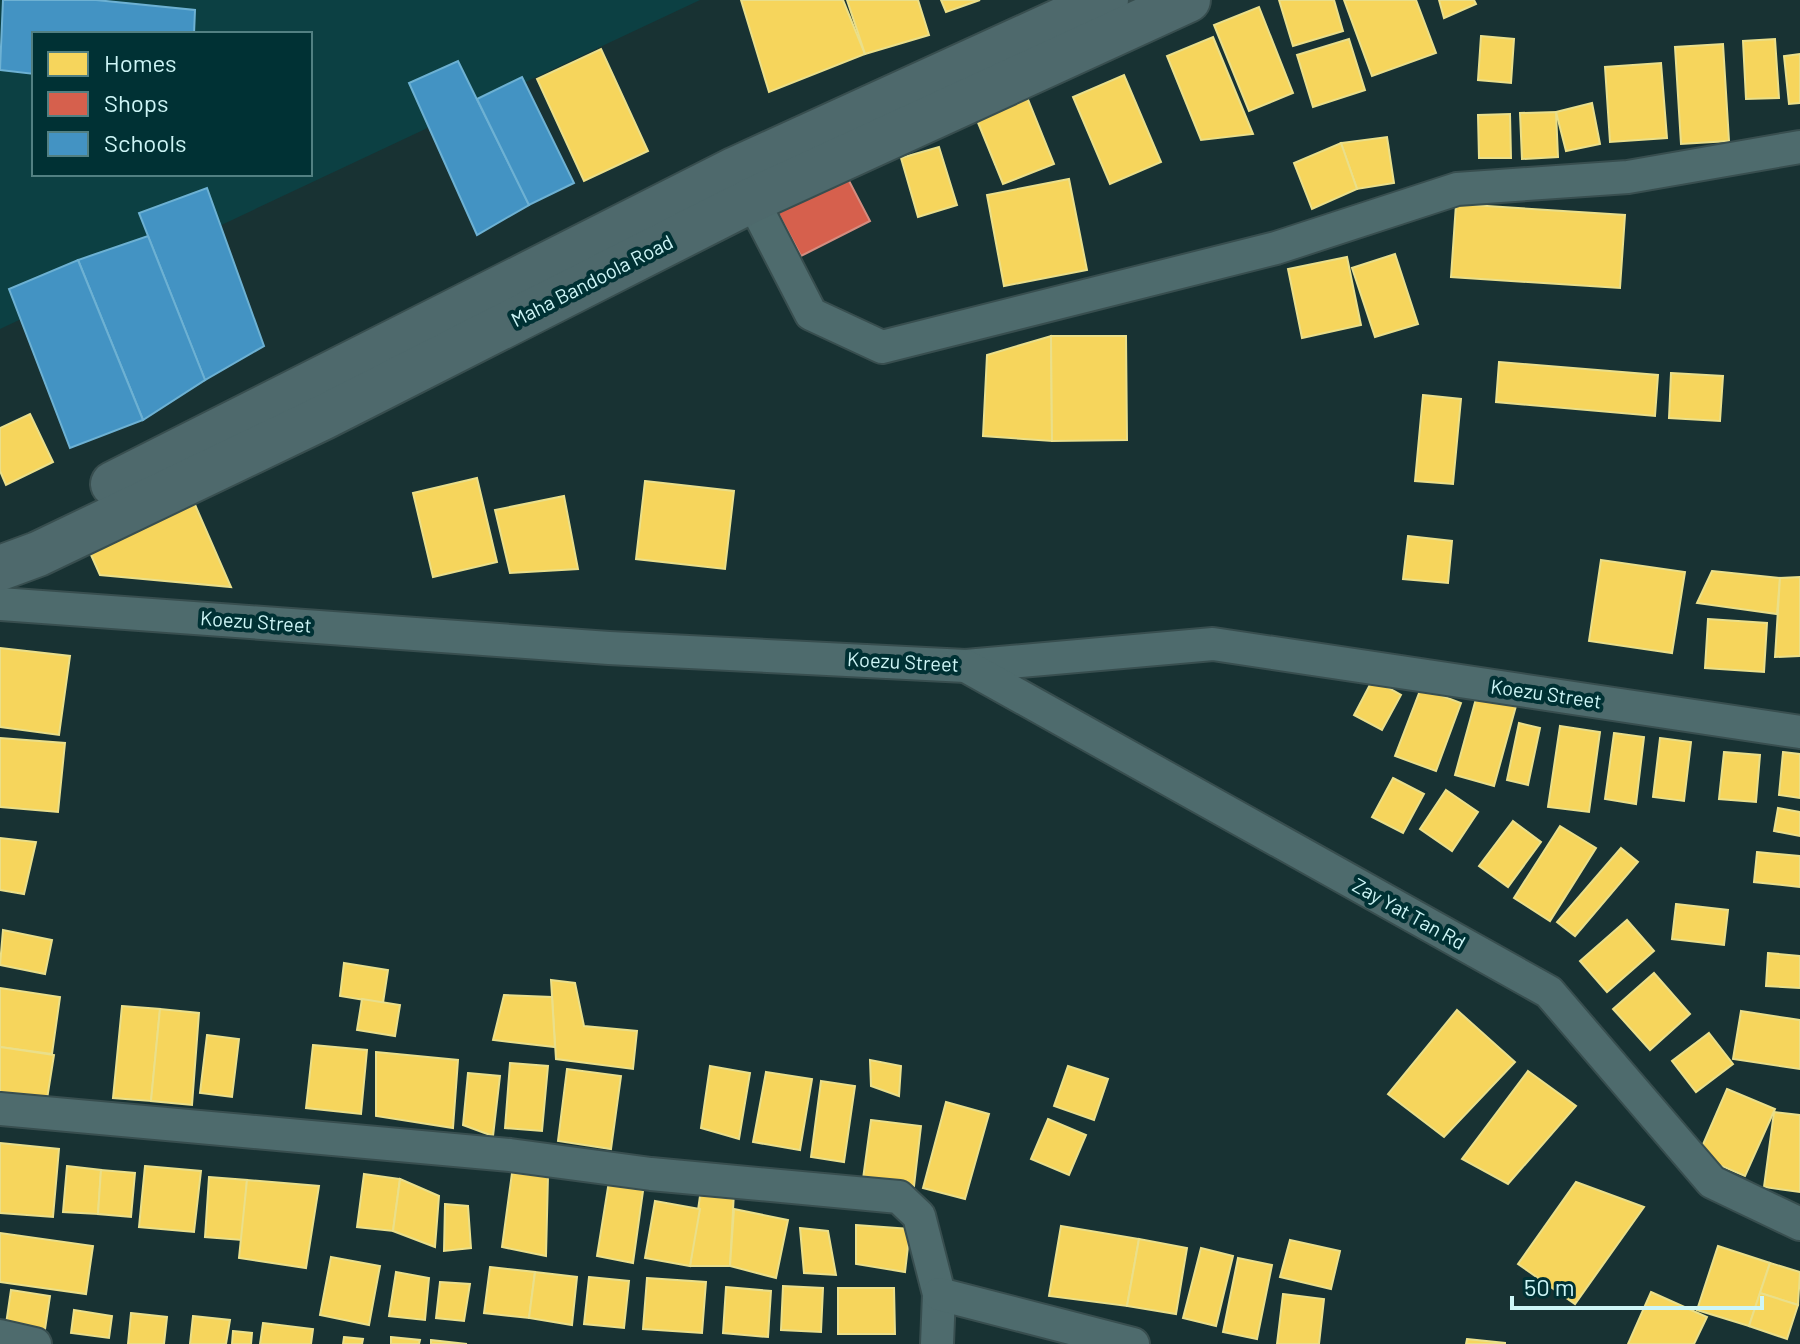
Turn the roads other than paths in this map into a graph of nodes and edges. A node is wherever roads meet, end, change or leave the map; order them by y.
1 (1106, 0) edge
2 (1188, 0) edge
3 (1800, 147) edge
4 (744, 184) junction
5 (0, 538) edge
6 (0, 568) edge
7 (0, 604) edge
8 (966, 666) junction
9 (1800, 732) edge
10 (0, 1109) edge
11 (1800, 1224) edge
12 (939, 1294) junction
13 (0, 1336) edge
14 (35, 1344) edge
15 (937, 1344) edge
16 (1133, 1344) edge

1 - 4 main road, Maha Bandoola Road
2 - 4 main road, Maha Bandoola Road
3 - 4 street
4 - 5 main road, Maha Bandoola Road
4 - 6 main road, Maha Bandoola Road
7 - 8 street, Koezu Street
8 - 9 street, Koezu Street
8 - 11 street, Zay Yat Tan Rd
10 - 12 street
12 - 15 street
12 - 16 street
13 - 14 street

